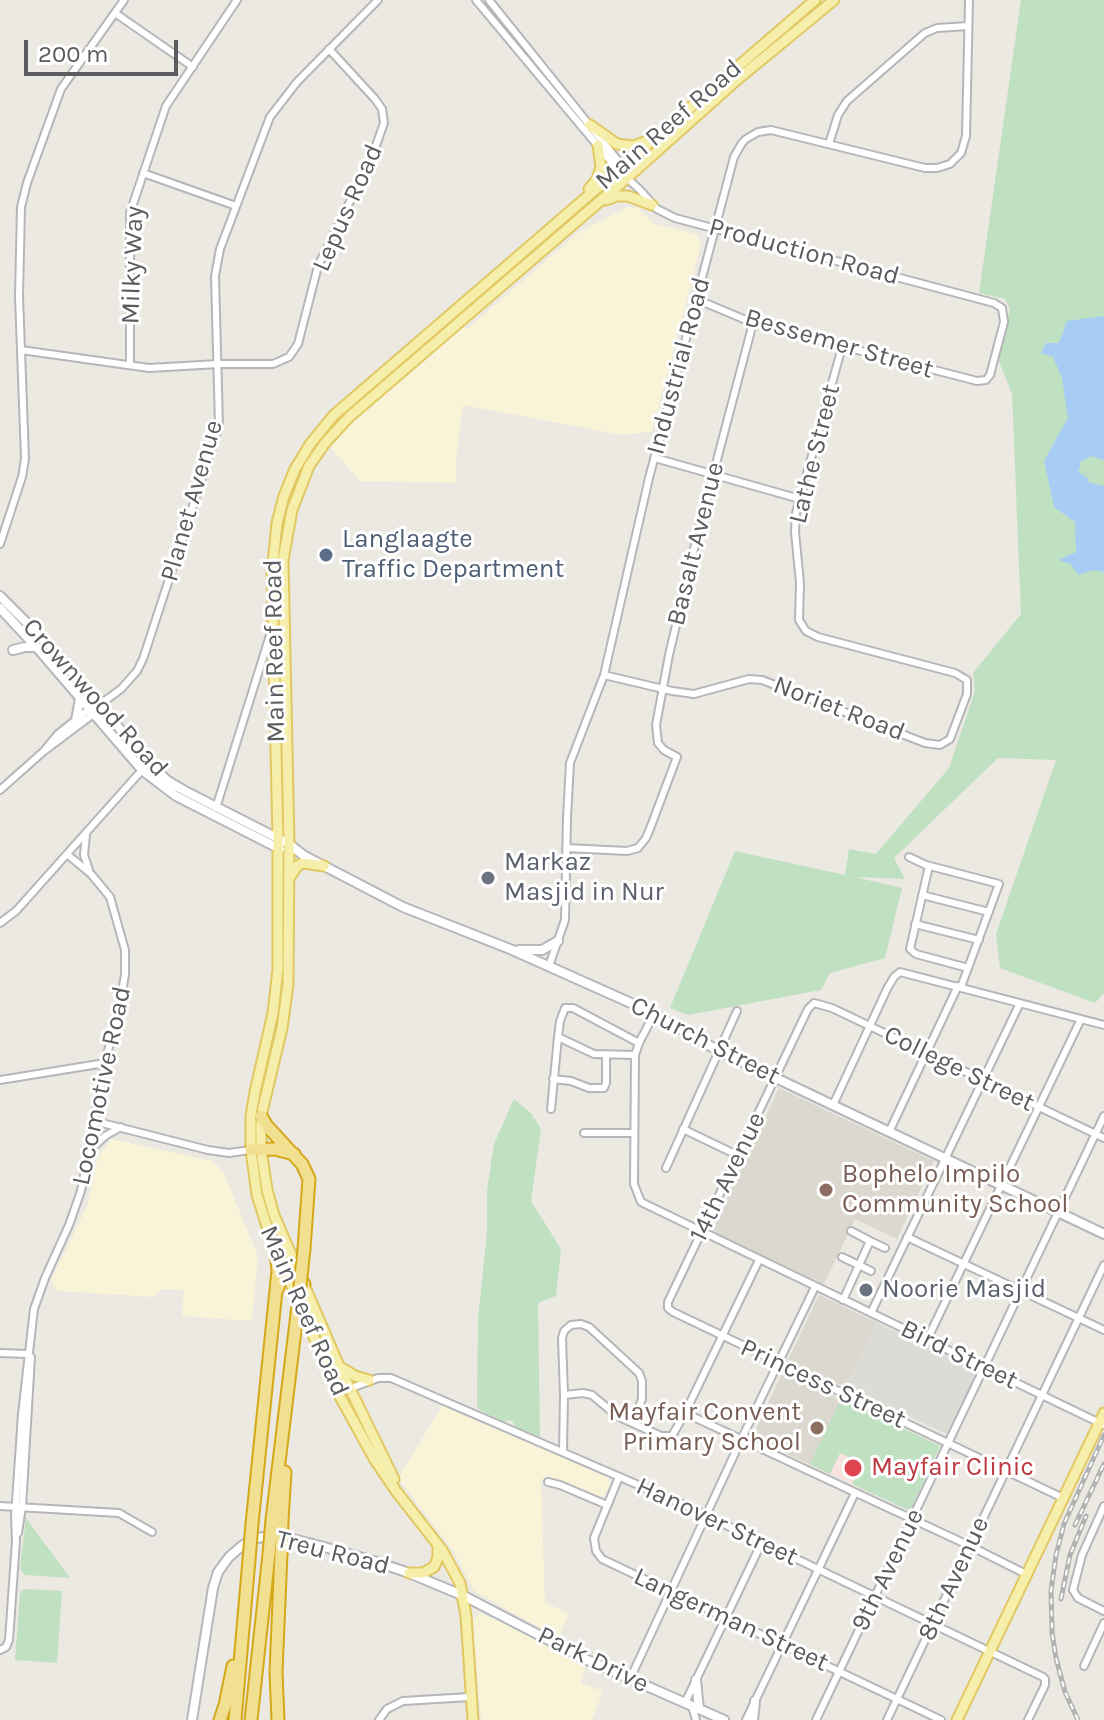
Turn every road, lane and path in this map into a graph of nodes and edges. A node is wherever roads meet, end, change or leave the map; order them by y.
1 (124, 0) edge
2 (237, 0) edge
3 (365, 0) edge
4 (378, 0) edge
5 (476, 0) edge
6 (489, 0) edge
7 (815, 0) edge
8 (834, 0) edge
9 (969, 0) edge
10 (372, 6) junction
11 (115, 13) junction
12 (968, 26) junction
13 (329, 49) junction
14 (193, 67) junction
15 (590, 125) junction
16 (656, 137) junction
17 (829, 144) junction
18 (598, 145) junction
19 (620, 168) junction
20 (143, 173) junction
21 (628, 177) junction
22 (597, 204) junction
23 (652, 205) junction
24 (236, 206) junction
25 (568, 212) junction
26 (716, 228) junction
27 (696, 299) junction
28 (753, 323) junction
29 (842, 347) junction
30 (21, 350) junction
31 (218, 364) junction
32 (130, 365) junction
33 (984, 381) joint
34 (655, 458) junction
35 (713, 473) junction
36 (800, 499) junction
37 (0, 544) edge
38 (0, 596) edge
39 (0, 608) edge
40 (274, 624) junction
41 (37, 647) junction
42 (13, 650) dead end
43 (280, 656) junction
44 (275, 675) junction
45 (604, 675) junction
46 (256, 677) junction
47 (662, 689) junction
48 (80, 698) junction
49 (102, 703) junction
50 (92, 711) junction
51 (76, 721) junction
52 (932, 745) joint
53 (44, 751) junction
54 (142, 770) junction
55 (0, 790) edge
56 (215, 810) junction
57 (87, 831) junction
58 (278, 843) junction
59 (289, 848) junction
60 (566, 848) junction
61 (68, 855) junction
62 (909, 857) dead end
63 (324, 866) junction
64 (929, 866) junction
65 (91, 874) junction
66 (289, 882) junction
67 (922, 895) junction
68 (989, 912) junction
69 (0, 923) edge
70 (915, 924) junction
71 (979, 940) junction
72 (558, 941) junction
73 (510, 949) junction
74 (549, 966) junction
75 (968, 968) junction
76 (960, 986) junction
77 (814, 1003) joint
78 (1020, 1003) junction
79 (737, 1011) dead end
80 (654, 1014) junction
81 (1081, 1019) junction
82 (1104, 1025) edge
83 (869, 1026) junction
84 (558, 1037) junction
85 (639, 1043) junction
86 (109, 1049) junction
87 (719, 1051) junction
88 (926, 1053) junction
89 (635, 1055) junction
90 (606, 1056) junction
91 (105, 1063) junction
92 (90, 1065) junction
93 (553, 1079) junction
94 (776, 1079) junction
95 (0, 1080) edge
96 (983, 1080) junction
97 (833, 1105) junction
98 (1039, 1107) junction
99 (551, 1109) dead end
100 (261, 1116) junction
101 (1104, 1116) edge
102 (94, 1121) junction
103 (121, 1127) junction
104 (683, 1129) junction
105 (889, 1132) junction
106 (584, 1133) dead end
107 (634, 1133) junction
108 (1095, 1134) junction
109 (1104, 1138) edge
110 (256, 1150) junction
111 (88, 1153) junction
112 (294, 1154) junction
113 (739, 1156) junction
114 (945, 1159) junction
115 (666, 1168) dead end
116 (1002, 1185) junction
117 (1059, 1212) junction
118 (851, 1231) dead end
119 (701, 1232) junction
120 (1104, 1234) edge
121 (907, 1237) junction
122 (870, 1241) junction
123 (885, 1248) dead end
124 (276, 1250) junction
125 (842, 1257) dead end
126 (759, 1260) junction
127 (965, 1263) junction
128 (859, 1265) junction
129 (1104, 1265) edge
130 (871, 1271) dead end
131 (288, 1276) junction
132 (304, 1284) junction
133 (815, 1287) junction
134 (1021, 1291) junction
135 (276, 1296) junction
136 (843, 1300) junction
137 (670, 1310) joint
138 (871, 1313) junction
139 (1078, 1318) junction
140 (1104, 1330) edge
141 (722, 1336) junction
142 (927, 1340) junction
143 (0, 1353) edge
144 (29, 1354) junction
145 (778, 1362) junction
146 (339, 1366) junction
147 (984, 1367) junction
148 (369, 1380) junction
149 (350, 1388) junction
150 (338, 1393) junction
151 (564, 1395) junction
152 (1041, 1395) junction
153 (26, 1396) junction
154 (685, 1413) junction
155 (1102, 1420) edge
156 (633, 1423) junction
157 (741, 1440) junction
158 (949, 1444) junction
159 (563, 1452) junction
160 (1005, 1471) junction
161 (619, 1477) junction
162 (548, 1482) dead end
163 (23, 1492) junction
164 (855, 1493) junction
165 (1063, 1498) junction
166 (404, 1500) junction
167 (607, 1505) junction
168 (0, 1506) edge
169 (1104, 1506) edge
170 (34, 1507) junction
171 (20, 1510) junction
172 (706, 1515) junction
173 (1102, 1516) edge
174 (912, 1519) junction
175 (152, 1532) dead end
176 (762, 1542) junction
177 (438, 1544) junction
178 (970, 1546) junction
179 (275, 1554) junction
180 (818, 1569) junction
181 (409, 1573) junction
182 (1026, 1574) junction
183 (670, 1592) junction
184 (464, 1596) junction
185 (875, 1596) junction
186 (1104, 1611) edge
187 (725, 1619) junction
188 (1104, 1623) edge
189 (933, 1624) junction
190 (243, 1625) junction
191 (782, 1645) junction
192 (2, 1649) edge
193 (989, 1651) junction
194 (1084, 1666) dead end
195 (276, 1672) junction
196 (840, 1672) junction
197 (630, 1679) junction
198 (696, 1680) junction
199 (470, 1697) junction
200 (897, 1700) junction
201 (755, 1701) junction
202 (697, 1710) edge
203 (192, 1720) edge
204 (220, 1720) edge
205 (235, 1720) edge
206 (251, 1720) edge
207 (271, 1720) edge
208 (278, 1720) edge
209 (379, 1720) edge
210 (473, 1720) edge
211 (696, 1720) edge
212 (724, 1720) edge
213 (746, 1720) edge
214 (753, 1720) edge
215 (816, 1720) edge
216 (887, 1720) edge
217 (941, 1720) edge
218 (957, 1720) edge
219 (1028, 1720) edge

1 - 11 street
2 - 14 street, Milky Way
3 - 10 street
4 - 10 street, Planet Avenue
5 - 18 street
6 - 15 street
7 - 16 main road, Main Reef Road
8 - 21 main road, Main Reef Road
9 - 12 street, Industrial Road
10 - 13 street, Planet Avenue
11 - 14 street
11 - 30 street
12 - 17 street
12 - 17 street, Industrial Road
13 - 24 street, Planet Avenue
13 - 31 street, Lepus Road
14 - 20 street, Milky Way
15 - 16 main road
15 - 19 street
16 - 19 main road, Main Reef Road
17 - 26 street, Industrial Road
18 - 19 street
18 - 25 main road
19 - 21 street, Production Road
19 - 25 main road, Main Reef Road
20 - 24 street
20 - 32 street, Milky Way
21 - 22 main road, Main Reef Road
21 - 23 street, Production Road
22 - 23 main road
22 - 43 main road, Main Reef Road
23 - 26 street, Production Road
24 - 31 street, Planet Avenue
25 - 40 main road, Main Reef Road
26 - 27 street, Industrial Road
26 - 33 street, Production Road
27 - 28 street, Bessemer Street
27 - 34 street, Industrial Road
28 - 29 street, Bessemer Street
28 - 35 street, Basalt Avenue
29 - 33 street, Bessemer Street
29 - 36 street, Lathe Street
30 - 32 street, Lepus Road
30 - 37 street
31 - 32 street, Lepus Road
31 - 49 street, Planet Avenue
34 - 35 street
34 - 45 street, Industrial Road
35 - 36 street
35 - 47 street, Basalt Avenue
36 - 52 street, Lathe Street
38 - 49 main road, Crownwood Road
39 - 41 main road, Crownwood Road
40 - 43 main road, Main Reef Road
40 - 46 street
41 - 42 main road
41 - 48 main road, Crownwood Road
43 - 44 main road, Main Reef Road
43 - 59 main road, Main Reef Road
44 - 46 street
44 - 58 main road, Main Reef Road
45 - 47 street, Noriet Road
45 - 60 street, Industrial Road
46 - 56 street
47 - 52 street, Noriet Road
47 - 60 street, Basalt Avenue
48 - 50 main road, Crownwood Road
48 - 51 main road
49 - 50 street, Planet Avenue
49 - 56 main road, Crownwood Road
50 - 51 street
50 - 53 street
50 - 54 main road, Crownwood Road
51 - 53 street
53 - 55 street
54 - 56 main road, Crownwood Road
54 - 57 street
56 - 58 main road, Crownwood Road
57 - 61 street
57 - 65 street, Locomotive Road
58 - 59 main road, Church Street
58 - 110 main road, Main Reef Road
59 - 63 main road, Church Street
59 - 66 main road, Main Reef Road
60 - 72 street, Industrial Road
61 - 65 street, Locomotive Road
61 - 69 street
62 - 64 street
63 - 66 main road
63 - 73 main road, Church Street
64 - 67 street
64 - 68 street
65 - 86 street, Locomotive Road
66 - 100 main road, Main Reef Road
67 - 68 street
67 - 70 street
68 - 71 street
70 - 71 street
70 - 75 street
71 - 75 street
72 - 73 main road
72 - 74 street, Industrial Road
73 - 74 main road, Church Street
74 - 80 main road, Church Street
75 - 76 street
76 - 78 street
76 - 83 street
76 - 88 street
77 - 83 street, College Street
77 - 94 street, 14th Avenue
78 - 81 street
78 - 96 street
79 - 87 street
80 - 85 street
80 - 87 main road, Church Street
81 - 82 street
81 - 98 street
83 - 88 street, College Street
83 - 97 street
84 - 85 street
84 - 90 street
84 - 93 street
85 - 89 street
86 - 91 street, Locomotive Road
86 - 92 street
87 - 94 main road, Church Street
87 - 104 street
88 - 96 street, College Street
88 - 105 street
89 - 90 street
89 - 107 street
90 - 93 street
91 - 92 street
91 - 102 street, Locomotive Road
92 - 95 street
93 - 99 street
94 - 97 main road, Church Street
94 - 113 street, 14th Avenue
96 - 98 street, College Street
96 - 114 street
97 - 105 main road, Church Street
98 - 108 street, College Street
98 - 116 street
100 - 110 main road, Main Reef Road
100 - 112 highway
101 - 108 street, 9th Avenue
102 - 103 street
102 - 111 street, Locomotive Road
103 - 110 street
103 - 111 street
104 - 113 street
104 - 115 street
105 - 114 main road, Church Street
106 - 107 street
107 - 119 street, Bird Street
108 - 109 street, College Street
108 - 117 street, 9th Avenue
110 - 112 highway
110 - 124 main road, Main Reef Road
110 - 132 main road, Main Reef Road
111 - 144 street, Locomotive Road
112 - 179 highway, bridge
113 - 119 street, 14th Avenue
114 - 116 main road, Church Street
114 - 121 street
116 - 117 main road, Church Street
116 - 127 street
117 - 120 main road, Church Street
117 - 134 street, 9th Avenue
118 - 122 street
119 - 126 street, Bird Street
119 - 137 street, 14th Avenue
121 - 127 street
121 - 138 street
122 - 123 street
122 - 128 street
124 - 131 main road, Main Reef Road
124 - 135 highway
125 - 128 street
126 - 133 street, Bird Street
126 - 141 street
127 - 134 street
127 - 142 street
128 - 130 street
128 - 136 street
129 - 139 street, 8th Avenue
131 - 132 highway
131 - 135 highway
131 - 150 main road, Main Reef Road
132 - 146 main road, Main Reef Road
133 - 136 street, Bird Street
133 - 145 street
134 - 139 street
134 - 147 street, 9th Avenue
135 - 190 highway, bridge
136 - 138 street, Bird Street
137 - 141 street, Princess Street
138 - 142 street, Bird Street
139 - 140 street
139 - 152 street, 8th Avenue
141 - 145 street, Princess Street
141 - 154 street
142 - 147 street, Bird Street
143 - 144 street
144 - 153 street, Locomotive Road
145 - 157 street
145 - 158 street, Princess Street
146 - 148 main road
146 - 149 main road, Main Reef Road
147 - 152 street, Bird Street
147 - 158 street, 9th Avenue
148 - 149 street, Hanover Street
148 - 159 street, Hanover Street
149 - 150 street, Hanover Street
149 - 166 main road, Main Reef Road
150 - 166 main road, Main Reef Road
151 - 156 street
151 - 156 street
151 - 159 street
152 - 155 street, Bird Street
152 - 160 street, 8th Avenue
153 - 163 street
153 - 171 street
154 - 156 street
154 - 157 street
155 - 165 main road
157 - 164 street
157 - 172 street
158 - 160 street, Princess Street
158 - 174 street, 9th Avenue
159 - 161 street, Hanover Street
160 - 165 street, Princess Street
160 - 178 street, 8th Avenue
161 - 167 street, Langerman Street
161 - 172 street, Hanover Street
162 - 167 street
163 - 170 street
163 - 171 street
164 - 174 street
164 - 180 street
165 - 182 main road
166 - 177 main road, Main Reef Road
167 - 183 street, Langerman Street
168 - 171 street
169 - 173 street
170 - 171 street
170 - 175 street
171 - 192 street
172 - 176 street, Hanover Street
172 - 183 street
173 - 186 street
174 - 178 street
174 - 185 street, 9th Avenue
176 - 180 street, Hanover Street
176 - 187 street
177 - 181 main road
177 - 184 main road, Main Reef Road
178 - 182 street
178 - 189 street, 8th Avenue
179 - 195 highway
179 - 206 highway
180 - 185 street, Hanover Street
180 - 191 street
181 - 184 main road, Treu Road
181 - 203 main road, Treu Road
182 - 193 main road
183 - 187 street, Langerman Street
183 - 197 street
184 - 197 main road, Park Drive
184 - 199 main road, Main Reef Road
185 - 189 street, Hanover Street
185 - 196 street, 9th Avenue
187 - 191 street, Langerman Street
187 - 198 street
188 - 194 street
189 - 193 street, Hanover Street
189 - 200 street, 8th Avenue
190 - 204 highway
190 - 205 highway
191 - 196 street, Langerman Street
191 - 201 street
193 - 218 main road
193 - 219 street, Hanover Street
195 - 207 highway
195 - 208 highway
196 - 200 street, Langerman Street
196 - 215 street, 9th Avenue
197 - 202 main road, Park Drive
198 - 202 main road
198 - 202 street
199 - 209 street
199 - 210 main road, Main Reef Road
200 - 216 street, 8th Avenue
200 - 217 street, Langerman Street
201 - 213 street
201 - 214 main road
202 - 211 street
202 - 212 main road, Park Drive

